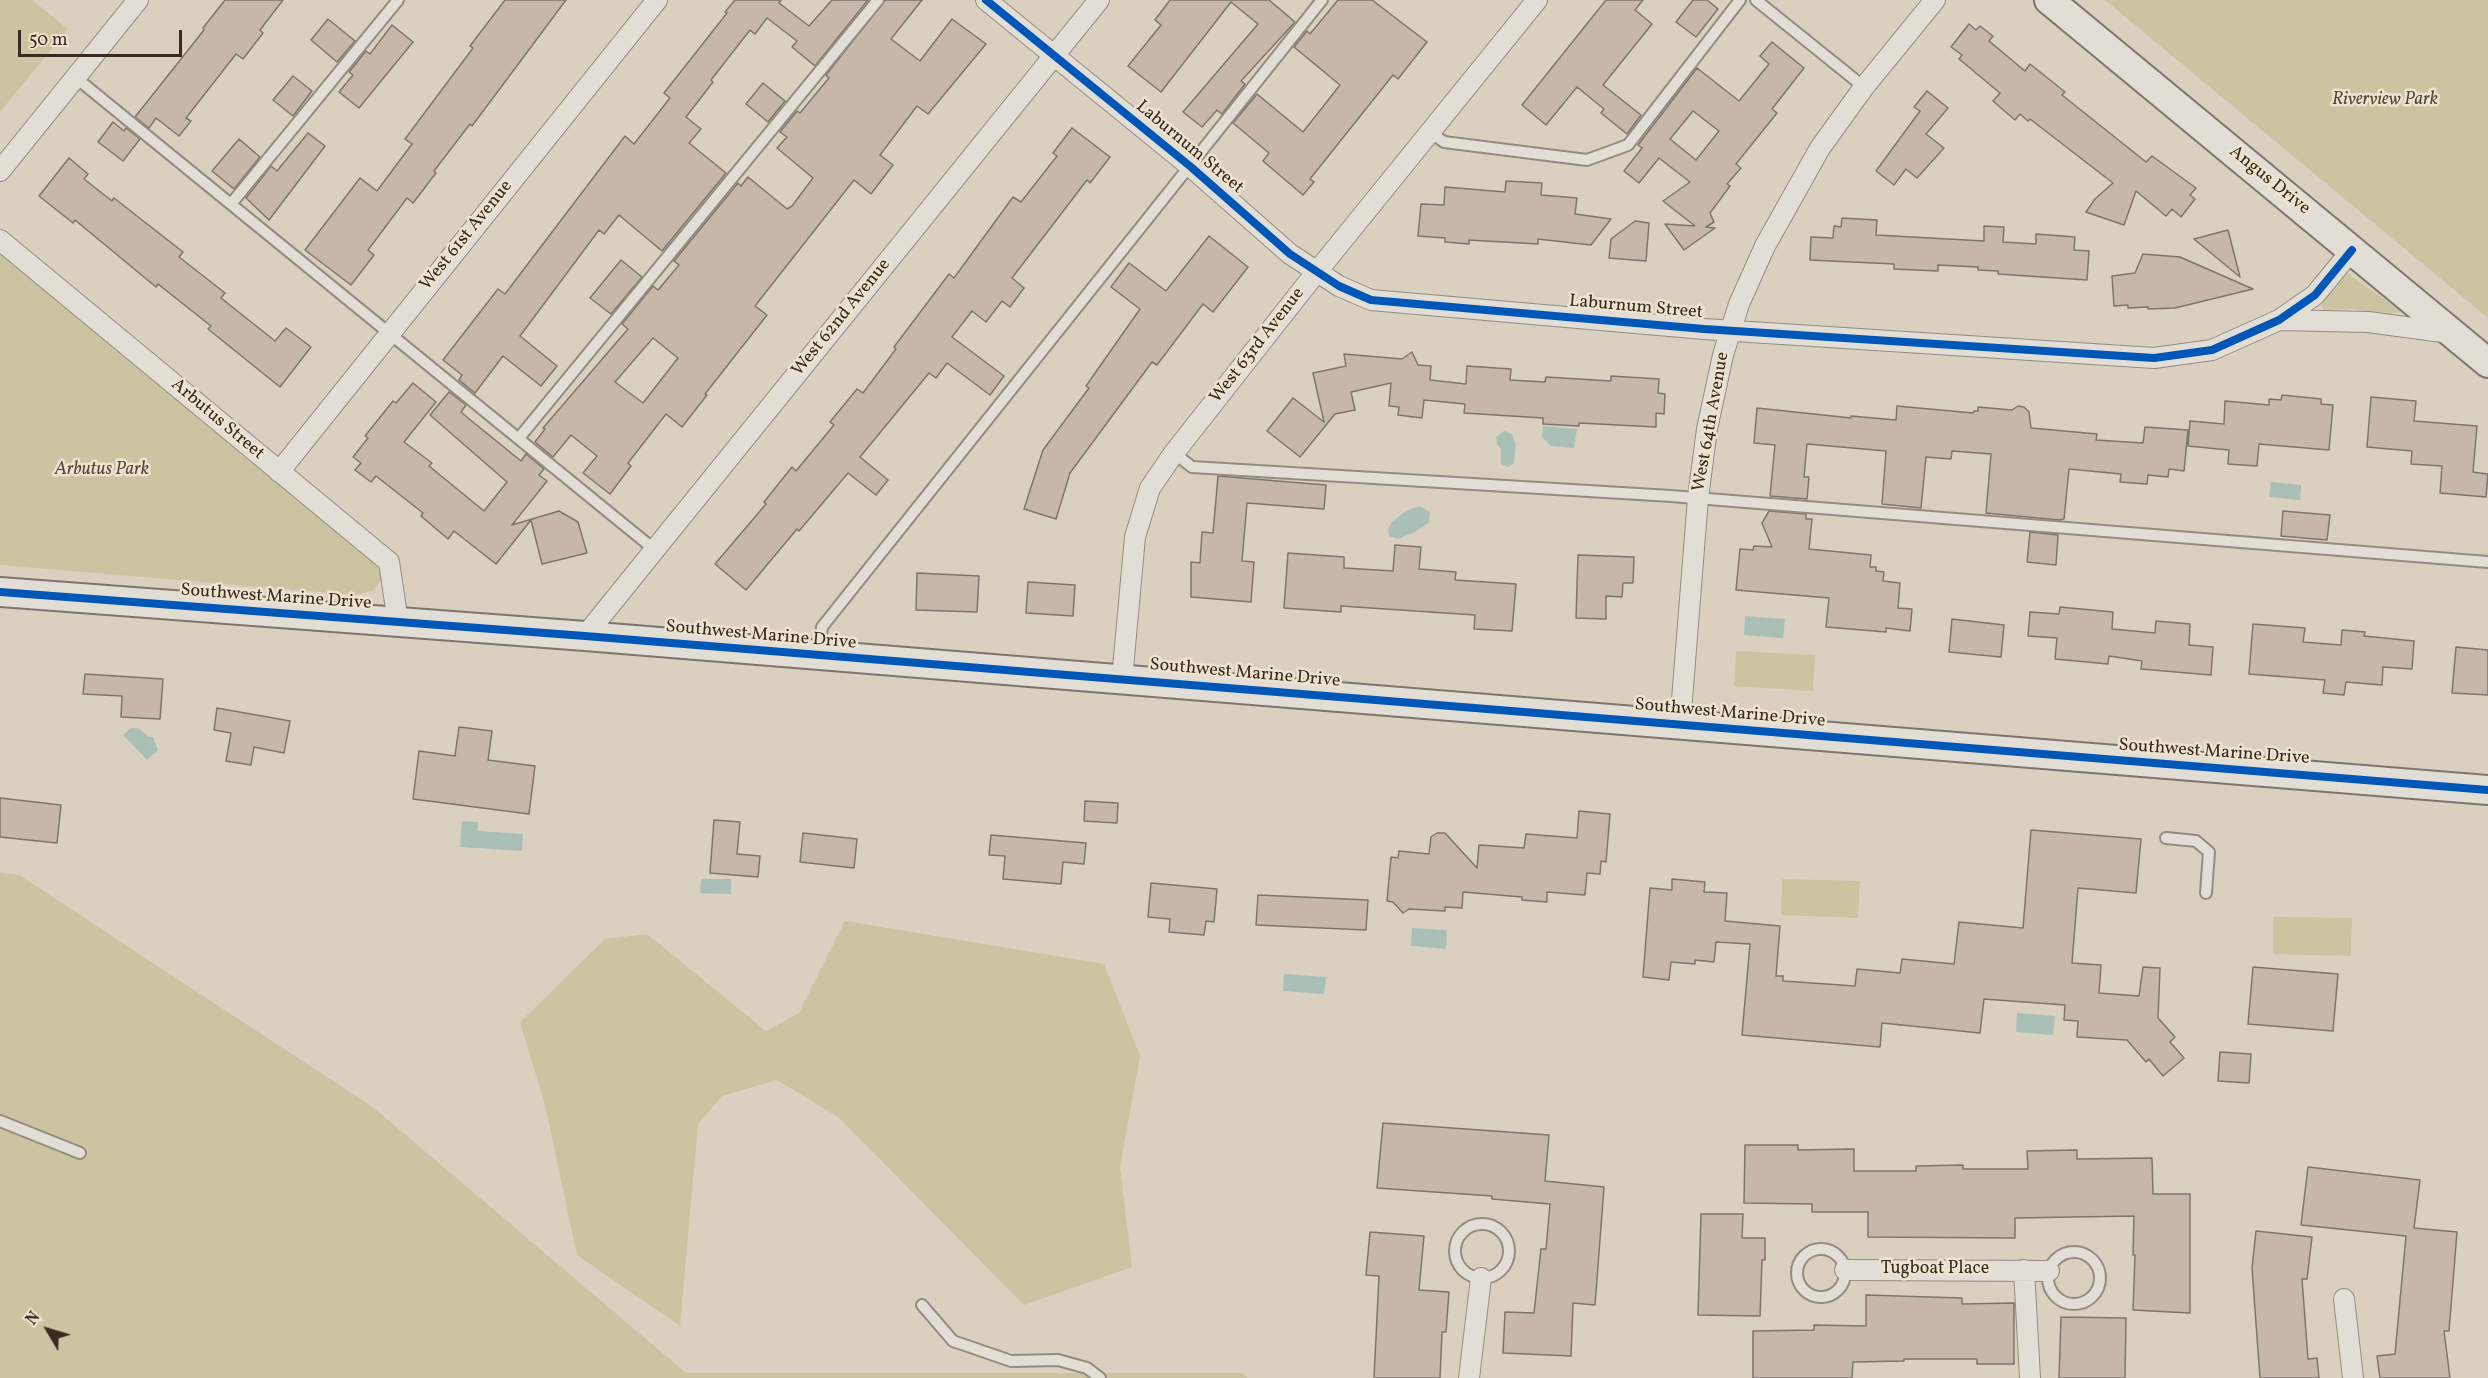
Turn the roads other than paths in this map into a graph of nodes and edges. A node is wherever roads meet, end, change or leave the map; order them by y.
1 (138, 0) edge
2 (398, 0) edge
3 (657, 0) edge
4 (878, 0) edge
5 (986, 0) edge
6 (1099, 0) edge
7 (1322, 0) edge
8 (1537, 0) edge
9 (1740, 0) edge
10 (1756, 0) edge
11 (1935, 0) edge
12 (2049, 0) edge
13 (1054, 55) junction
14 (75, 77) junction
15 (1864, 87) junction
16 (1430, 132) junction
17 (1191, 167) junction
18 (0, 171) edge
19 (231, 204) junction
20 (0, 240) edge
21 (2352, 250) junction
22 (1318, 272) junction
23 (2280, 320) junction
24 (1731, 330) junction
25 (388, 333) junction
26 (2453, 333) junction
27 (2485, 355) edge
28 (519, 438) junction
29 (1174, 453) junction
30 (279, 472) junction
31 (1698, 498) junction
32 (655, 550) junction
33 (2488, 562) edge
34 (0, 592) edge
35 (398, 622) junction
36 (585, 636) junction
37 (818, 656) junction
38 (1122, 679) junction
39 (1680, 725) junction
40 (2488, 790) edge
41 (2166, 838) dead end
42 (2206, 893) dead end
43 (0, 1121) edge
44 (80, 1153) dead end
45 (1845, 1270) junction
46 (2024, 1270) junction
47 (2049, 1271) junction
48 (1481, 1278) junction
49 (2344, 1299) dead end
50 (922, 1305) dead end
51 (1100, 1378) edge
52 (1469, 1378) edge
53 (2030, 1378) edge
54 (2353, 1378) edge

1 - 14 street
2 - 19 lane
3 - 25 street, West 61st Avenue
4 - 28 lane
5 - 13 street, Laburnum Street
6 - 13 street, West 62nd Avenue
7 - 17 lane
8 - 16 street, West 63rd Avenue
9 - 16 lane
10 - 15 lane
11 - 15 street, West 64th Avenue
12 - 21 main road, Angus Drive
13 - 17 street, Laburnum Street
13 - 32 street, West 62nd Avenue
14 - 18 street
14 - 19 lane
15 - 24 street, West 64th Avenue
16 - 22 street, West 63rd Avenue
17 - 22 street, Laburnum Street
17 - 37 lane
19 - 25 lane
20 - 30 street, Arbutus Street
21 - 23 street, Laburnum Street
21 - 26 main road, Angus Drive
22 - 24 street, Laburnum Street
22 - 29 street, West 63rd Avenue
23 - 24 street, Laburnum Street
23 - 26 street, Laburnum Street
24 - 31 street, West 64th Avenue
25 - 28 lane
25 - 30 street, West 61st Avenue
26 - 27 main road, Angus Drive
28 - 32 lane
29 - 31 lane
29 - 38 street, West 63rd Avenue
30 - 35 street, Arbutus Street
31 - 33 lane
31 - 39 street, West 64th Avenue
32 - 36 street, West 62nd Avenue
34 - 35 main road, Southwest Marine Drive
35 - 36 main road, Southwest Marine Drive
36 - 37 main road, Southwest Marine Drive
37 - 38 main road, Southwest Marine Drive
38 - 39 main road, Southwest Marine Drive
39 - 40 main road, Southwest Marine Drive
41 - 42 lane
43 - 44 lane
45 - 45 lane
45 - 46 street, Tugboat Place
46 - 47 street, Tugboat Place
46 - 53 street
47 - 47 lane
48 - 48 lane
48 - 52 street
49 - 54 street
50 - 51 lane

